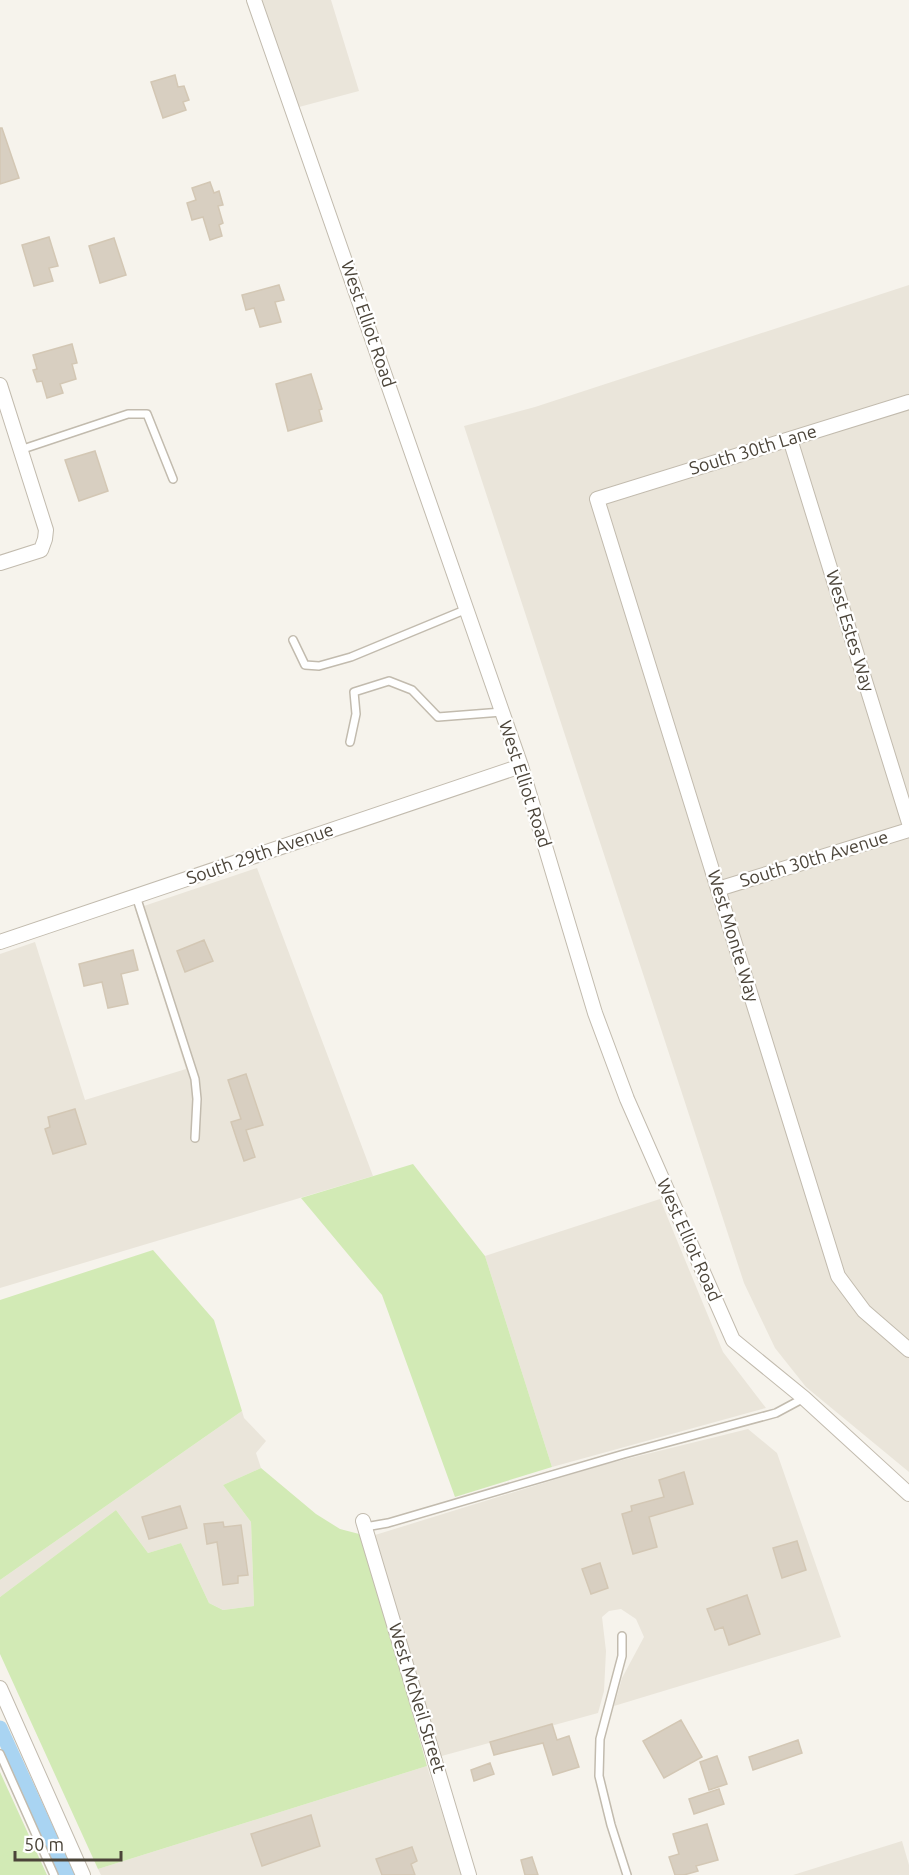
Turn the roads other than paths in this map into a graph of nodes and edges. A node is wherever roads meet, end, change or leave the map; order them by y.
1 (254, 0) edge
2 (0, 385) edge
3 (909, 402) edge
4 (790, 439) junction
5 (20, 450) junction
6 (172, 479) dead end
7 (597, 499) joint
8 (0, 563) edge
9 (467, 609) junction
10 (293, 640) dead end
11 (502, 712) junction
12 (350, 742) dead end
13 (521, 765) junction
14 (909, 823) edge
15 (909, 830) edge
16 (718, 889) junction
17 (136, 896) junction
18 (0, 942) edge
19 (195, 1138) dead end
20 (909, 1350) edge
21 (804, 1398) junction
22 (909, 1494) edge
23 (364, 1524) joint
24 (622, 1636) dead end
25 (0, 1688) edge
26 (0, 1754) edge
27 (54, 1875) edge
28 (83, 1875) edge
29 (469, 1875) edge
30 (627, 1875) edge

1 - 9 street, West Elliot Road
2 - 5 street
3 - 4 street, South 30th Lane
4 - 7 street, South 30th Lane
4 - 14 street, West Estes Way
5 - 6 lane
5 - 8 street
7 - 16 street, West Monte Way
9 - 10 lane
9 - 11 street, West Elliot Road
11 - 12 lane
11 - 13 street, West Elliot Road
13 - 17 street, South 29th Avenue
13 - 21 street, West Elliot Road
15 - 16 street, South 30th Avenue
16 - 20 street, West Monte Way
17 - 18 street, South 29th Avenue
17 - 19 lane
21 - 22 street, West Elliot Road
21 - 23 lane
23 - 29 street, West McNeil Street
24 - 30 lane
25 - 28 street
26 - 27 lane

